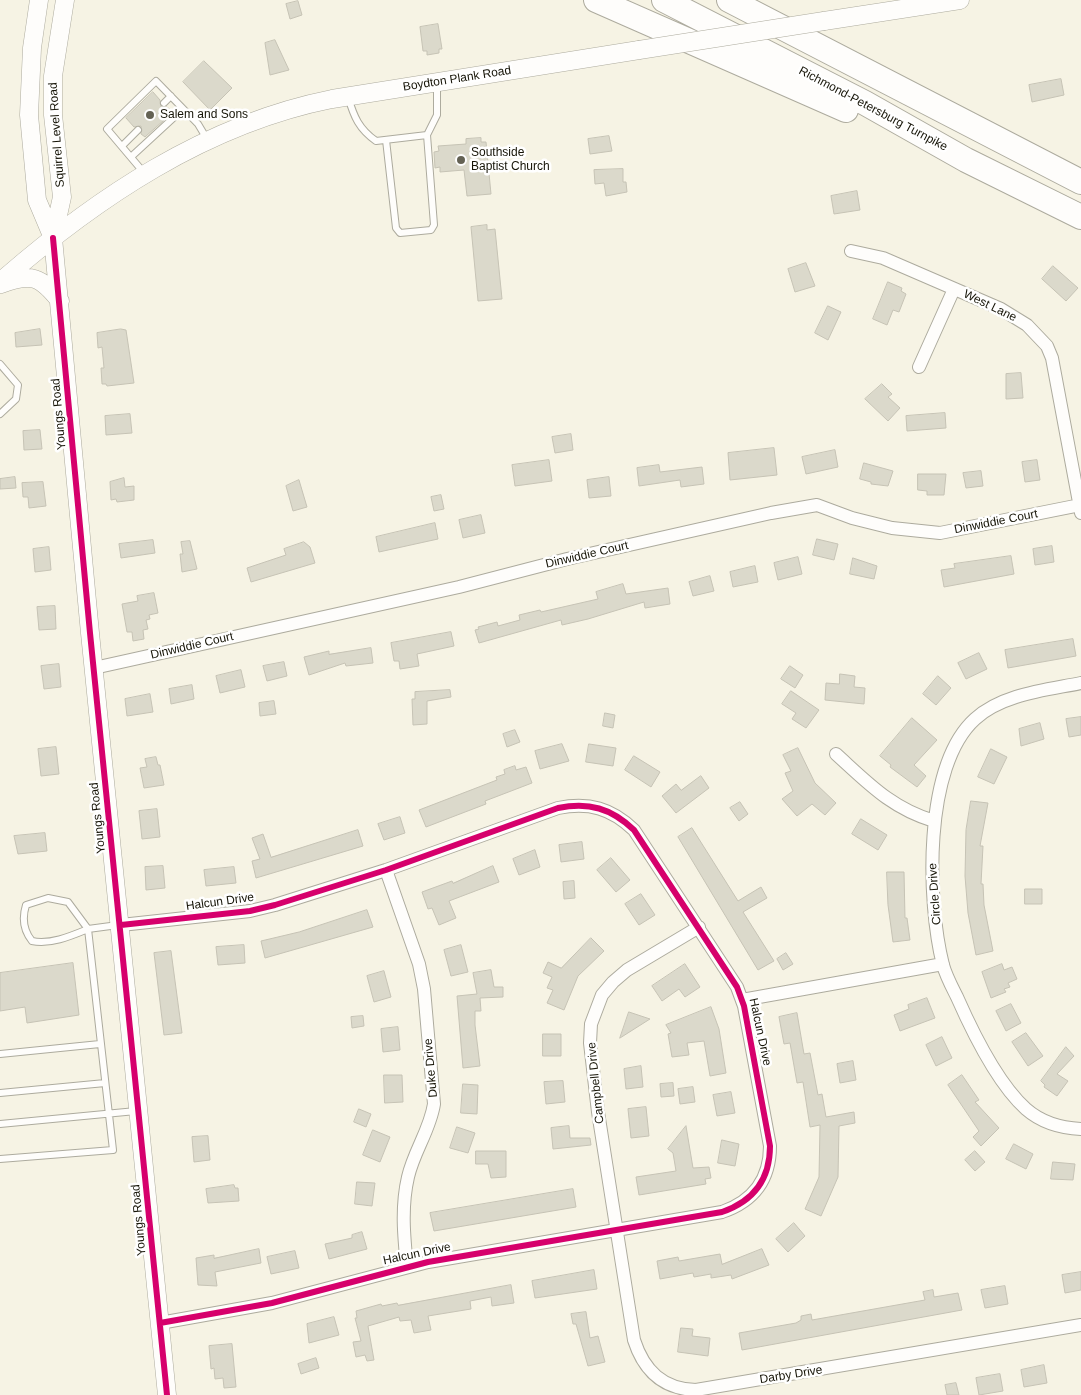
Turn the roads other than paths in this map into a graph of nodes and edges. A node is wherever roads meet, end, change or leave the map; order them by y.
1 (39, 0) edge
2 (65, 0) edge
3 (596, 0) edge
4 (664, 0) edge
5 (729, 0) edge
6 (960, 0) edge
7 (437, 82) junction
8 (171, 96) junction
9 (348, 96) junction
10 (164, 103) dead end
11 (184, 109) junction
12 (138, 130) dead end
13 (427, 135) junction
14 (208, 140) junction
15 (386, 140) junction
16 (123, 146) junction
17 (132, 156) junction
18 (966, 160) junction
19 (145, 175) junction
20 (1081, 182) edge
21 (1081, 217) edge
22 (53, 238) junction
23 (851, 251) dead end
24 (0, 283) edge
25 (954, 289) junction
26 (60, 301) junction
27 (0, 364) edge
28 (919, 367) dead end
29 (0, 414) edge
30 (1080, 509) edge
31 (94, 668) junction
32 (1081, 683) edge
33 (836, 754) dead end
34 (934, 821) junction
35 (386, 870) junction
36 (122, 925) junction
37 (699, 927) junction
38 (88, 929) junction
39 (943, 964) junction
40 (742, 1000) junction
41 (100, 1044) junction
42 (0, 1054) edge
43 (105, 1083) junction
44 (0, 1093) edge
45 (140, 1111) junction
46 (109, 1113) junction
47 (0, 1124) edge
48 (1081, 1129) edge
49 (0, 1160) edge
50 (616, 1230) junction
51 (406, 1267) junction
52 (160, 1323) junction
53 (1081, 1326) edge
54 (167, 1395) edge

1 - 22 main road, Squirrel Level Road
2 - 22 main road, Squirrel Level Road
3 - 18 highway
4 - 18 highway, Richmond-Petersburg Turnpike
5 - 20 highway
6 - 7 main road, Boydton Plank Road, bridge
7 - 9 main road, Boydton Plank Road
7 - 13 lane
8 - 10 lane
8 - 11 lane
8 - 16 lane
9 - 14 main road, Boydton Plank Road
9 - 15 lane
11 - 14 lane
11 - 17 lane
12 - 16 lane
13 - 15 lane
13 - 15 lane
14 - 19 main road, Boydton Plank Road
16 - 17 lane
17 - 19 lane
18 - 21 highway, Richmond-Petersburg Turnpike
19 - 22 main road, Boydton Plank Road
22 - 24 main road, Boydton Plank Road
22 - 26 main road, Youngs Road
23 - 25 street, West Lane
24 - 26 main road
25 - 28 street
25 - 30 street, West Lane
26 - 31 main road, Youngs Road
27 - 29 lane
30 - 31 street, Dinwiddie Court
31 - 36 main road, Youngs Road
32 - 34 street, Circle Drive
33 - 34 street
34 - 39 street, Circle Drive
35 - 36 street, Halcun Drive
35 - 37 street, Halcun Drive
35 - 51 street, Duke Drive
36 - 38 lane
36 - 45 main road, Youngs Road
37 - 40 street, Halcun Drive
37 - 50 street, Campbell Drive
38 - 38 lane
38 - 41 lane
39 - 40 street, Halcun Drive
39 - 48 street, Circle Drive
40 - 50 street, Halcun Drive
41 - 42 lane
41 - 43 lane
43 - 44 lane
43 - 46 lane
45 - 46 lane
45 - 52 main road, Youngs Road
46 - 47 lane
46 - 49 lane
50 - 51 street, Halcun Drive
50 - 53 street, Darby Drive
51 - 52 street, Halcun Drive
52 - 54 main road, Youngs Road

